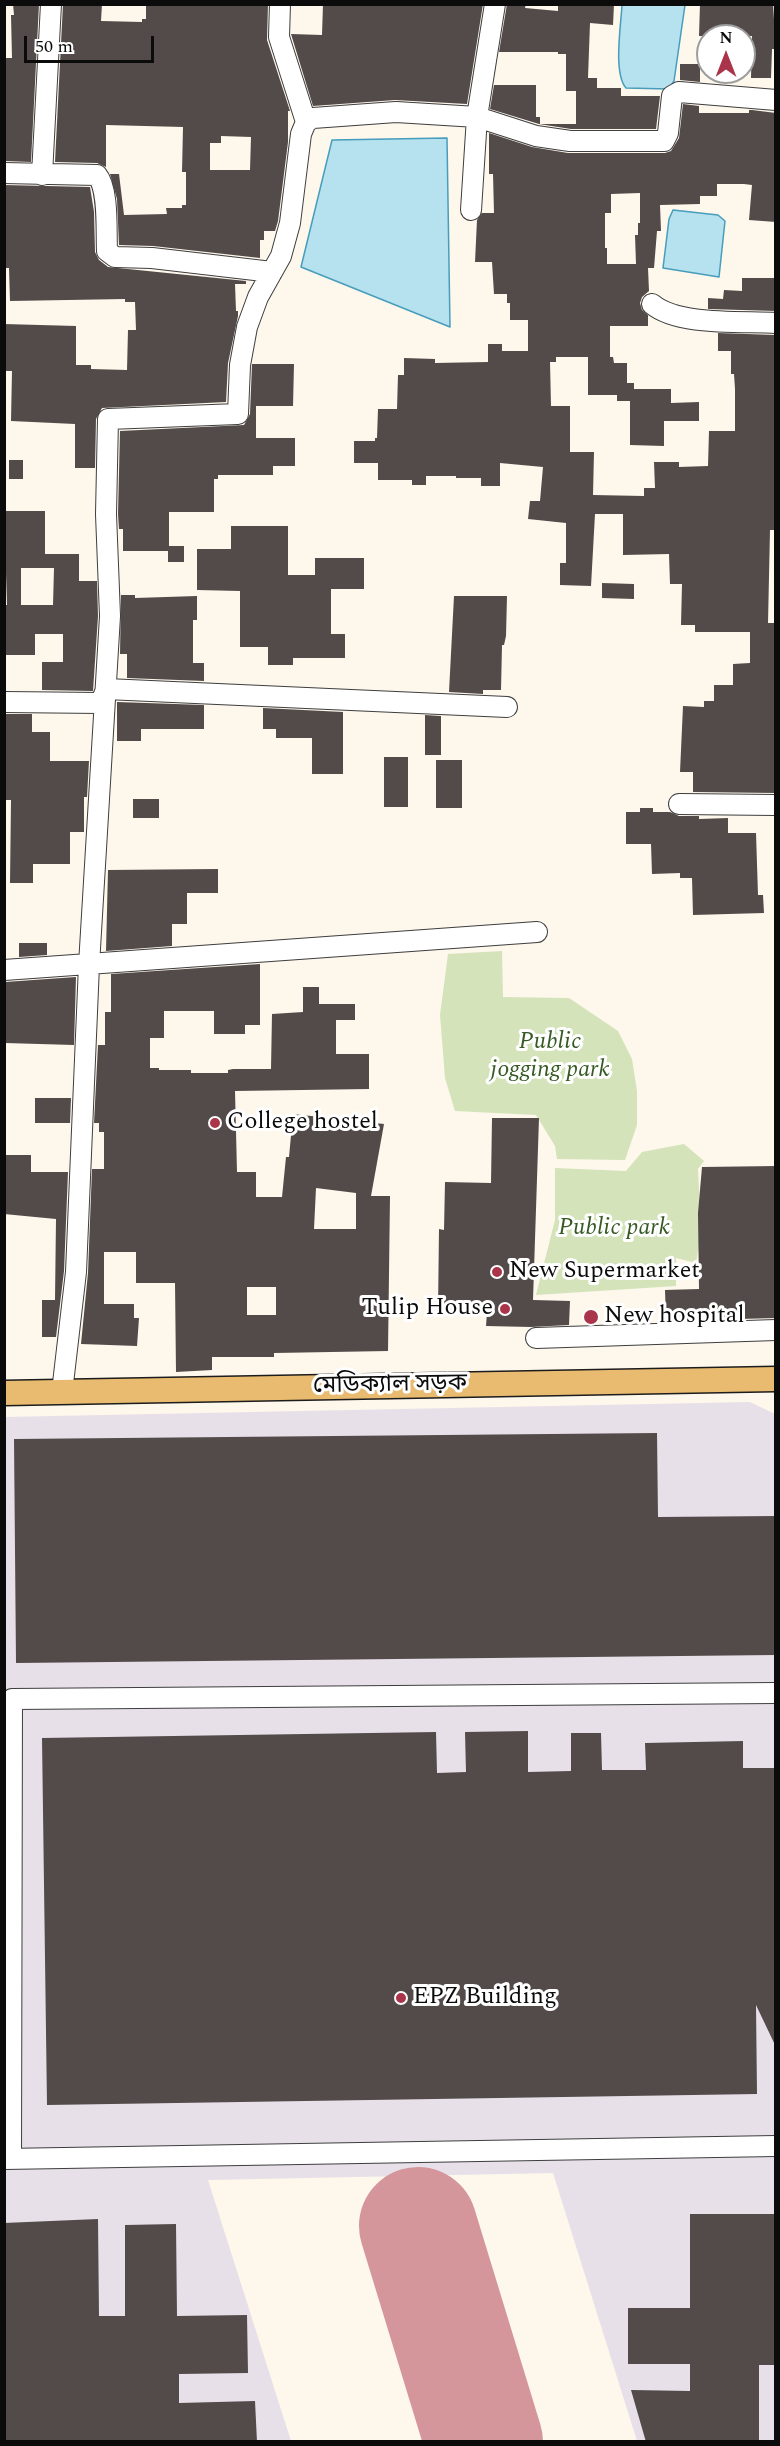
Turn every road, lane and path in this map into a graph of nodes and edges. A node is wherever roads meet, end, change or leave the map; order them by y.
1 (51, 4) edge
2 (280, 4) edge
3 (495, 4) edge
4 (776, 100) edge
5 (477, 117) junction
6 (306, 122) junction
7 (4, 173) edge
8 (42, 175) junction
9 (471, 210) dead end
10 (272, 272) junction
11 (652, 304) dead end
12 (776, 323) edge
13 (106, 689) junction
14 (4, 702) edge
15 (507, 707) dead end
16 (679, 804) dead end
17 (776, 805) edge
18 (537, 932) dead end
19 (89, 965) junction
20 (4, 970) edge
21 (776, 1330) edge
22 (536, 1338) dead end
23 (776, 1379) edge
24 (62, 1392) junction
25 (4, 1393) edge
26 (776, 1693) edge
27 (776, 2146) edge
28 (8, 2159) edge

1 - 8 street
2 - 6 street
3 - 5 street
4 - 5 street
5 - 6 street
5 - 9 street
6 - 10 street
7 - 8 street
8 - 10 street
10 - 13 street
11 - 12 street
13 - 14 street
13 - 15 street
13 - 19 street
16 - 17 street
18 - 19 street
19 - 20 street
19 - 24 street
21 - 22 street
23 - 24 main road, মেডিক্যাল সড়ক
24 - 25 main road, মেডিক্যাল সড়ক
26 - 28 street
27 - 28 street

